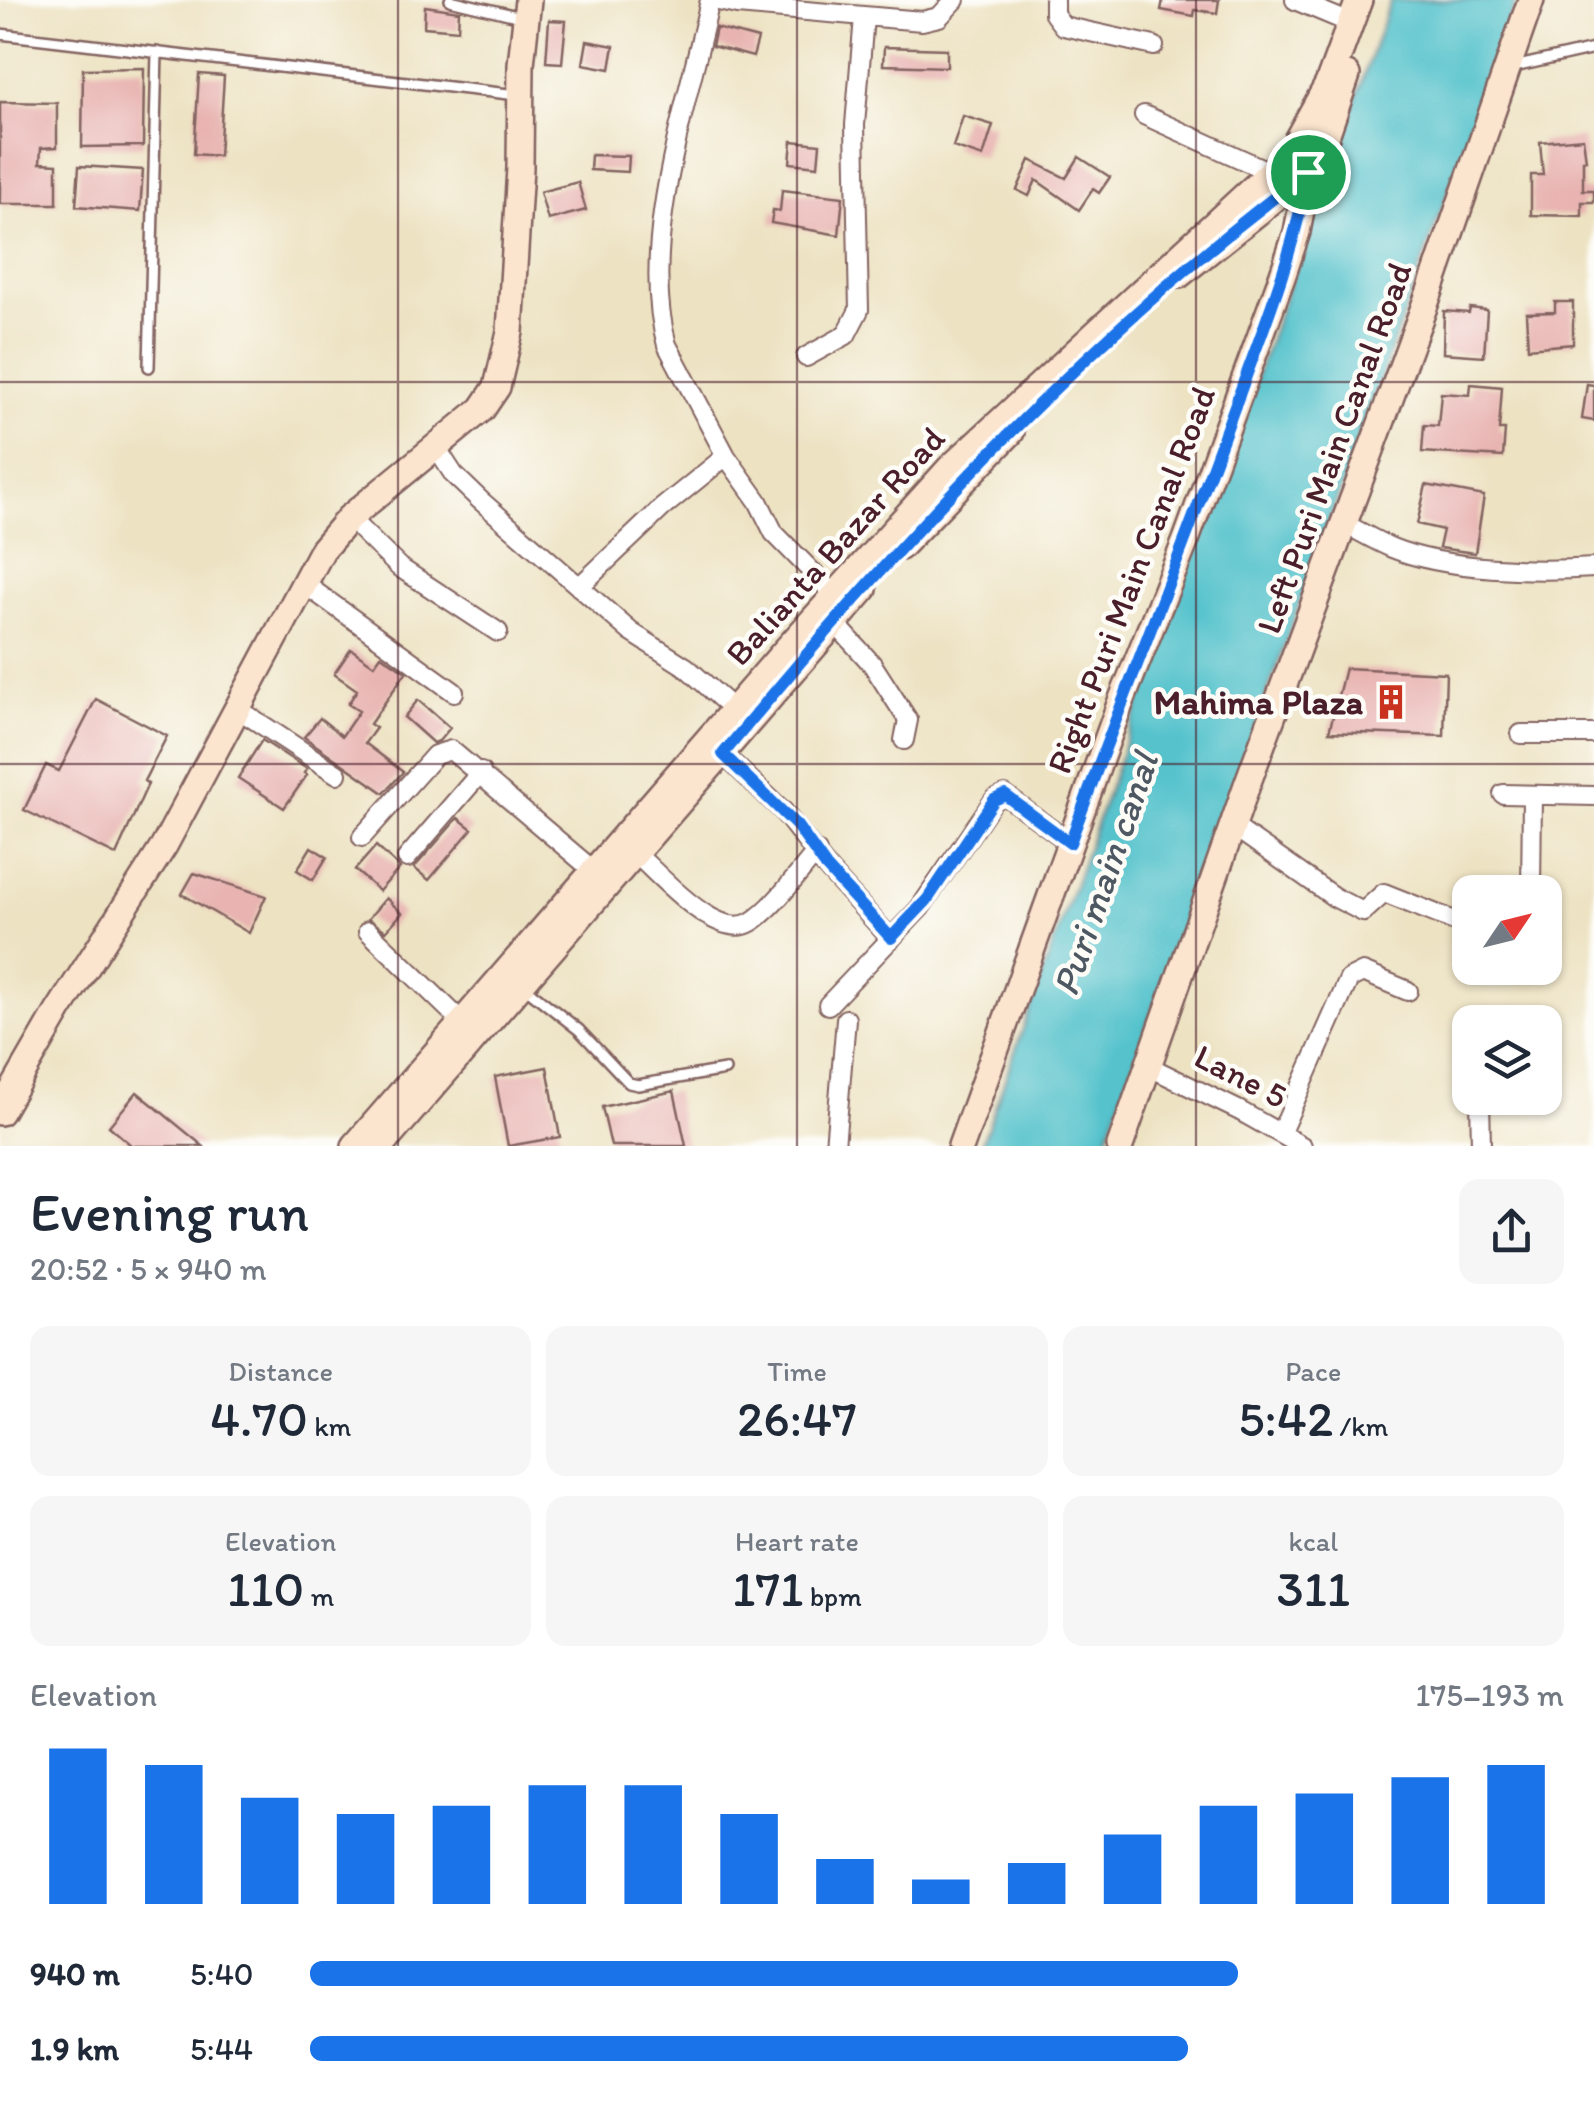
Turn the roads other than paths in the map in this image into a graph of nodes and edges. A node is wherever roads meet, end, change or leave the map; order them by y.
1 (450, 0) edge
2 (712, 0) edge
3 (956, 0) edge
4 (1054, 0) edge
5 (1295, 0) edge
6 (1375, 0) edge
7 (1530, 0) edge
8 (526, 9) edge
9 (1354, 12) edge
10 (864, 17) junction
11 (0, 34) edge
12 (1154, 46) dead end
13 (1594, 49) edge
14 (157, 52) junction
15 (1510, 68) junction
16 (520, 96) junction
17 (1144, 115) dead end
18 (1289, 167) junction
19 (806, 356) dead end
20 (149, 367) dead end
21 (437, 449) junction
22 (726, 456) junction
23 (349, 518) junction
24 (1343, 523) junction
25 (1594, 568) edge
26 (303, 582) junction
27 (580, 587) junction
28 (835, 595) junction
29 (834, 622) junction
30 (498, 632) dead end
31 (454, 692) dead end
32 (238, 709) junction
33 (734, 710) junction
34 (1521, 734) dead end
35 (1594, 734) edge
36 (904, 740) dead end
37 (723, 754) junction
38 (481, 772) junction
39 (337, 774) dead end
40 (1503, 794) dead end
41 (1532, 794) junction
42 (1594, 796) edge
43 (1232, 826) junction
44 (362, 837) dead end
45 (1070, 843) junction
46 (817, 852) junction
47 (636, 853) junction
48 (407, 858) dead end
49 (595, 872) junction
50 (1531, 875) edge
51 (1452, 920) edge
52 (368, 931) dead end
53 (891, 938) junction
54 (520, 984) junction
55 (1408, 991) dead end
56 (828, 1005) dead end
57 (846, 1019) dead end
58 (462, 1022) junction
59 (1150, 1068) junction
60 (725, 1070) dead end
61 (0, 1112) edge
62 (1481, 1115) edge
63 (1282, 1132) junction
64 (356, 1146) edge
65 (381, 1146) edge
66 (836, 1146) edge
67 (961, 1146) edge
68 (1120, 1146) edge
69 (1302, 1146) edge
70 (1482, 1146) edge

1 - 8 lane
2 - 10 street
2 - 22 street
3 - 10 street
4 - 12 street
5 - 9 street
6 - 18 street, Balianta Bazar Road
7 - 15 street, Left Puri Main Canal Road
8 - 16 street
9 - 18 street, Balianta Bazar Road
10 - 19 street
11 - 14 lane
13 - 15 lane
14 - 16 lane
14 - 20 lane
15 - 24 street, Left Puri Main Canal Road
16 - 21 street
17 - 18 street
18 - 28 street, Balianta Bazar Road
18 - 29 street, Balianta Bazar Road
18 - 45 street, Right Puri Main Canal Road
21 - 23 street
21 - 27 street
22 - 27 street
22 - 28 street
23 - 26 street
23 - 30 street
24 - 25 street
24 - 43 street, Left Puri Main Canal Road
26 - 31 street
26 - 32 street
27 - 33 street
28 - 33 street, Balianta Bazar Road
29 - 36 street
29 - 37 street, Balianta Bazar Road
32 - 39 street
32 - 61 street
33 - 49 street, Balianta Bazar Road
34 - 35 street
37 - 46 street
37 - 47 street, Balianta Bazar Road
38 - 44 street
38 - 48 street
38 - 49 street
40 - 41 street
41 - 42 street
41 - 50 street
43 - 51 street
43 - 59 street, Left Puri Main Canal Road
45 - 53 street
45 - 67 street, Right Puri Main Canal Road
46 - 47 street
46 - 53 street
47 - 54 street, Balianta Bazar Road
49 - 58 street, Balianta Bazar Road
52 - 58 street
53 - 56 street
54 - 60 lane
54 - 65 street, Balianta Bazar Road
55 - 63 street
57 - 66 street
58 - 64 street, Balianta Bazar Road
59 - 63 street, Lane 5
59 - 68 street, Left Puri Main Canal Road
62 - 70 street
63 - 69 street, Lane 5

